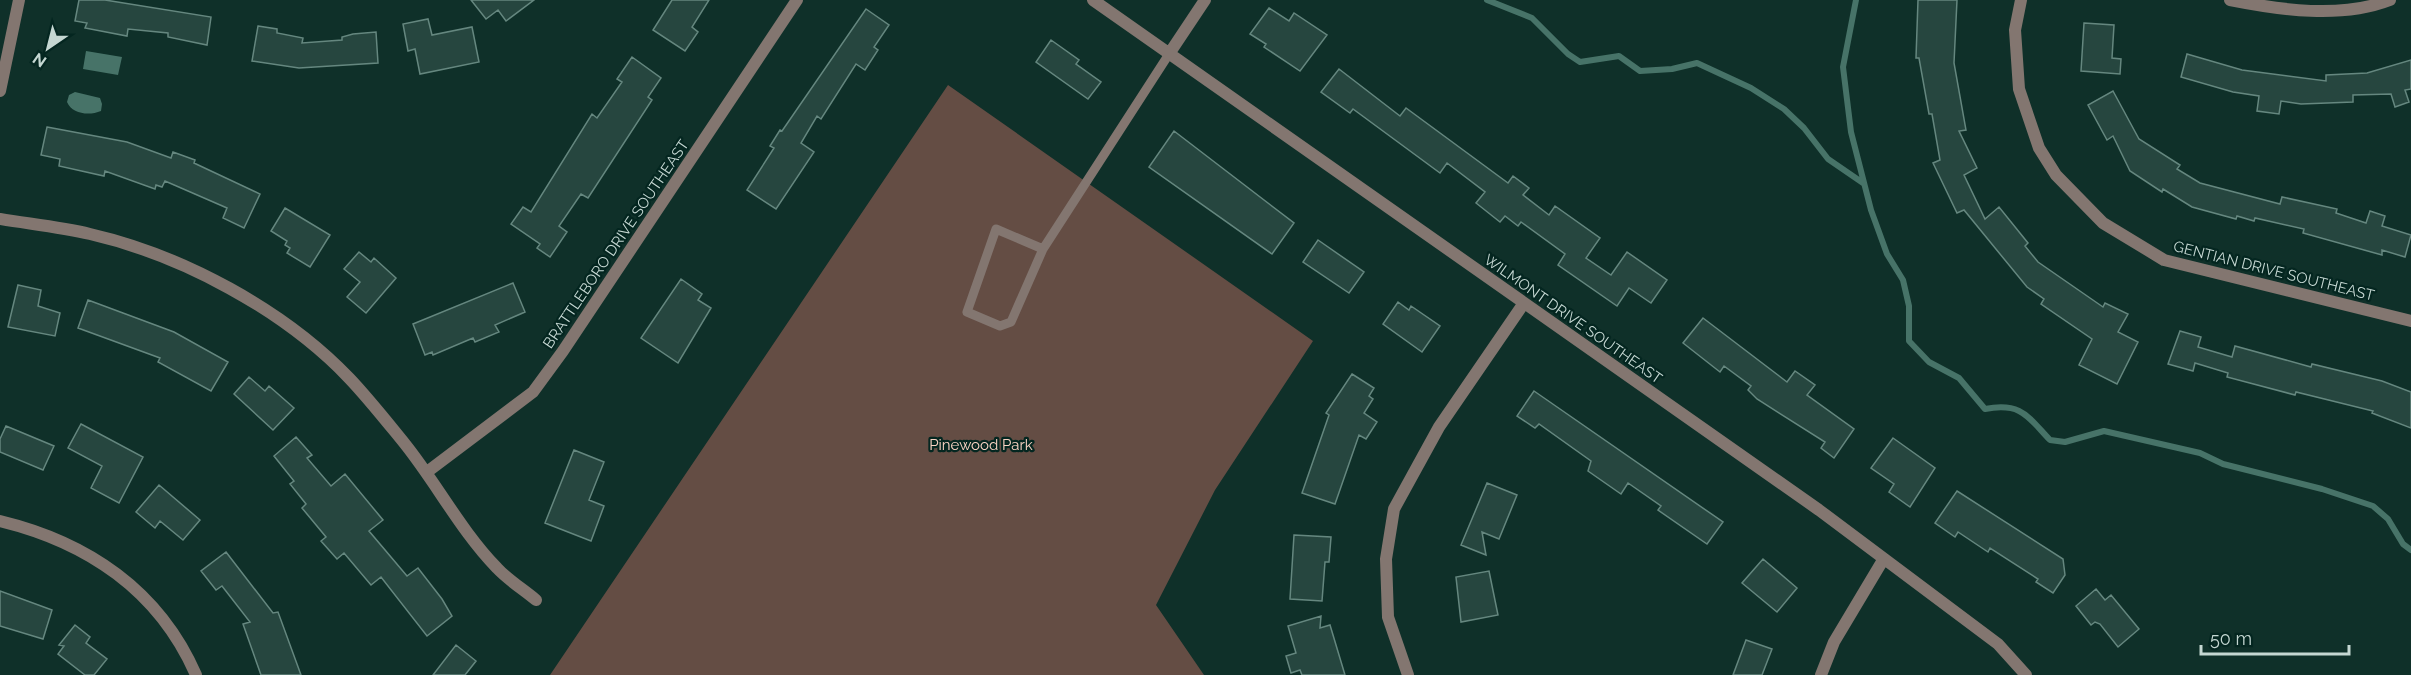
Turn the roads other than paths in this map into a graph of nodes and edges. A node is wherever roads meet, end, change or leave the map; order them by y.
1 (19, 0) edge
2 (797, 0) edge
3 (1093, 0) edge
4 (1205, 0) edge
5 (2021, 0) edge
6 (2230, 0) edge
7 (2390, 0) edge
8 (1169, 54) junction
9 (0, 91) edge
10 (0, 219) edge
11 (1043, 249) junction
12 (1524, 303) junction
13 (2411, 321) edge
14 (427, 472) junction
15 (0, 521) edge
16 (1883, 560) junction
17 (536, 600) dead end
18 (196, 675) edge
19 (1408, 675) edge
20 (1821, 675) edge
21 (2026, 675) edge

1 - 9 street
2 - 14 street, BRATTLEBORO DRIVE SOUTHEAST
3 - 8 street, WILMONT DRIVE SOUTHEAST
4 - 8 street
5 - 13 street, GENTIAN DRIVE SOUTHEAST
6 - 7 street
8 - 11 lane
8 - 12 street, WILMONT DRIVE SOUTHEAST
10 - 14 street
11 - 11 lane
12 - 16 street, WILMONT DRIVE SOUTHEAST
12 - 19 street
14 - 17 street
15 - 18 street
16 - 20 street
16 - 21 street, WILMONT DRIVE SOUTHEAST

